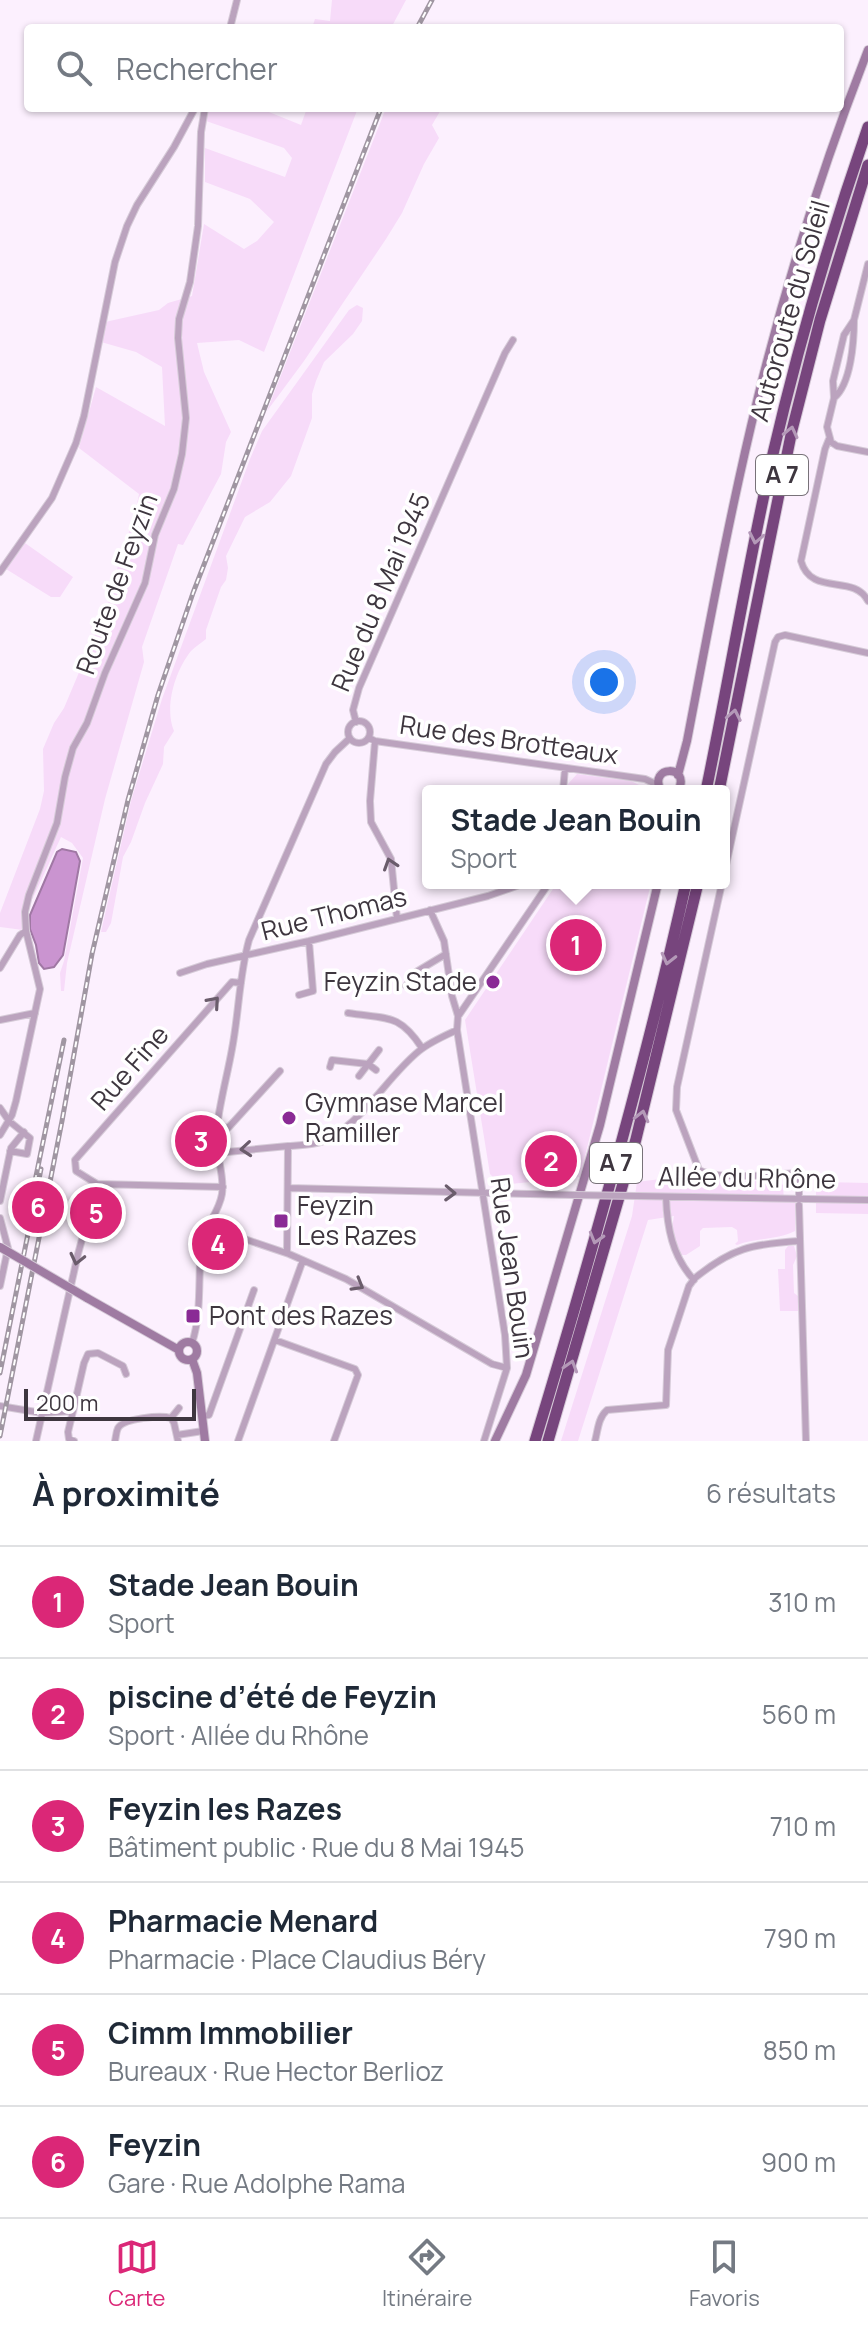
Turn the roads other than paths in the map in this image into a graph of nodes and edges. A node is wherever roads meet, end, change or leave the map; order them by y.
1 (237, 0) edge
2 (231, 24) edge
3 (868, 50) edge
4 (193, 112) edge
5 (204, 112) edge
6 (868, 127) edge
7 (868, 165) edge
8 (868, 264) edge
9 (854, 320) junction
10 (513, 340) dead end
11 (834, 398) junction
12 (829, 439) junction
13 (868, 452) edge
14 (0, 572) edge
15 (866, 592) edge
16 (868, 601) edge
17 (868, 653) edge
18 (356, 722) junction
19 (350, 738) junction
20 (372, 740) junction
21 (565, 768) junction
22 (674, 773) junction
23 (659, 784) edge
24 (564, 785) edge
25 (681, 785) edge
26 (707, 785) edge
27 (720, 785) edge
28 (730, 847) edge
29 (513, 889) edge
30 (545, 889) edge
31 (657, 889) edge
32 (685, 889) edge
33 (697, 889) edge
34 (721, 889) edge
35 (430, 910) junction
36 (397, 919) junction
37 (26, 931) junction
38 (309, 941) junction
39 (446, 954) junction
40 (244, 956) junction
41 (0, 968) edge
42 (180, 973) dead end
43 (241, 983) junction
44 (406, 986) dead end
45 (299, 995) dead end
46 (35, 1013) junction
47 (348, 1013) dead end
48 (458, 1016) junction
49 (0, 1020) edge
50 (457, 1030) junction
51 (422, 1048) junction
52 (379, 1050) dead end
53 (331, 1059) dead end
54 (368, 1064) junction
55 (376, 1070) dead end
56 (280, 1071) dead end
57 (359, 1076) dead end
58 (383, 1076) dead end
59 (389, 1082) junction
60 (0, 1108) edge
61 (9, 1121) junction
62 (217, 1126) junction
63 (24, 1132) junction
64 (0, 1135) edge
65 (288, 1146) junction
66 (10, 1151) junction
67 (217, 1153) junction
68 (97, 1184) junction
69 (223, 1187) junction
70 (288, 1188) junction
71 (482, 1194) junction
72 (799, 1194) dead end
73 (666, 1197) junction
74 (868, 1200) edge
75 (0, 1201) edge
76 (799, 1205) dead end
77 (0, 1218) edge
78 (209, 1227) junction
79 (799, 1241) junction
80 (0, 1247) edge
81 (287, 1253) junction
82 (303, 1260) junction
83 (694, 1280) junction
84 (0, 1286) edge
85 (254, 1290) dead end
86 (275, 1340) junction
87 (192, 1343) junction
88 (179, 1350) junction
89 (192, 1359) junction
90 (507, 1368) junction
91 (126, 1374) dead end
92 (0, 1406) edge
93 (179, 1408) dead end
94 (73, 1411) junction
95 (42, 1413) junction
96 (202, 1416) junction
97 (171, 1418) junction
98 (204, 1436) edge
99 (177, 1438) edge
100 (36, 1441) edge
101 (74, 1441) edge
102 (115, 1441) edge
103 (238, 1441) edge
104 (334, 1441) edge
105 (484, 1441) edge
106 (495, 1441) edge
107 (535, 1441) edge
108 (548, 1441) edge
109 (595, 1441) edge
110 (806, 1441) edge

1 - 2 street
3 - 22 main road
4 - 14 street
5 - 37 street, Route de Feyzin
6 -> 26 highway, Autoroute du Soleil / A 7
27 -> 7 highway, Autoroute du Soleil / A 7
8 - 9 street
9 - 11 street
9 - 11 street
10 - 18 street, Rue du 8 Mai 1945
11 - 12 street
12 - 13 street
12 - 15 street
15 - 16 street
17 - 28 street
18 - 19 street
18 - 20 street
19 - 20 street
19 - 40 street
20 - 21 street, Rue des Brotteaux
36 -> 20 street
21 - 23 street, Rue des Brotteaux
21 - 24 street
22 - 23 main road
22 - 25 main road
29 - 35 street, Rue Thomas
30 - 48 street
31 - 106 main road
32 -> 107 highway, A 7
108 -> 33 highway, A 7
34 - 72 street
35 - 36 street, Rue Thomas
35 - 39 street, Rue Jean Bouin
36 - 38 street, Rue Thomas
37 - 41 street
37 - 46 street
38 - 40 street, Rue Thomas
38 - 45 street
39 - 44 street
39 - 48 street, Rue Jean Bouin
40 - 42 street, Rue Thomas
40 - 43 street
43 - 62 street
68 -> 43 street, Rue Fine
46 - 49 street
46 - 61 street
47 - 51 street
48 - 50 street, Rue Jean Bouin
50 - 51 street
50 - 71 street, Rue Jean Bouin
51 - 59 street
52 - 54 street
53 - 54 street
54 - 55 street
54 - 57 street
56 - 62 street
58 - 59 street
59 - 65 street
60 - 61 street
61 - 63 street
61 - 64 street
62 - 67 street
63 - 66 street
63 - 66 street
65 -> 67 street
65 - 70 street
66 - 75 street
67 - 69 street
68 - 69 street
68 -> 95 street
69 - 78 street
70 -> 71 street, Allée du Rhône
70 - 81 street
71 - 73 street, Allée du Rhône, bridge
71 - 90 street, Rue Jean Bouin
73 - 74 street, Allée du Rhône
73 - 83 street
76 - 79 street
77 - 84 street
78 - 81 street
78 - 87 street
79 - 83 street
79 - 110 street
80 - 88 main road, bridge
81 - 82 street
82 - 86 street
82 -> 90 street
83 - 109 street
85 - 96 street
86 - 103 street
86 - 104 street
87 - 88 main road
87 - 89 main road
88 - 89 main road
89 - 96 main road
90 - 105 street, Rue Jean Bouin
91 - 94 street
92 - 95 street
93 - 97 street
94 - 95 street
94 - 101 street
95 - 100 street
96 - 98 main road
97 - 99 street
97 - 102 street
98 - 99 street

